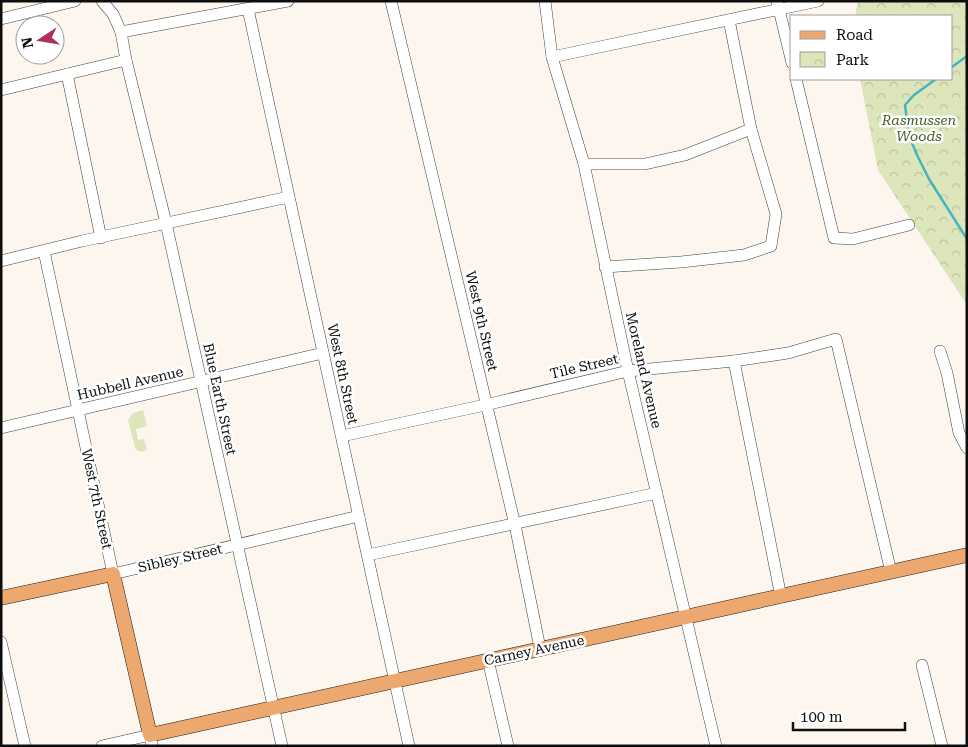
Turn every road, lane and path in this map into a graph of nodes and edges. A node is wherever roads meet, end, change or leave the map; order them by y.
1 (75, 1) edge
2 (102, 1) edge
3 (288, 1) edge
4 (391, 1) edge
5 (545, 1) edge
6 (818, 1) edge
7 (778, 5) edge
8 (248, 9) junction
9 (1, 19) edge
10 (729, 20) junction
11 (121, 32) junction
12 (790, 55) edge
13 (552, 58) junction
14 (126, 60) junction
15 (67, 74) junction
16 (796, 80) edge
17 (1, 90) edge
18 (751, 129) junction
19 (584, 164) junction
20 (289, 197) junction
21 (166, 223) junction
22 (908, 225) dead end
23 (101, 238) junction
24 (44, 251) junction
25 (1, 261) edge
26 (605, 267) junction
27 (940, 351) dead end
28 (324, 353) junction
29 (734, 361) junction
30 (628, 371) junction
31 (202, 383) junction
32 (486, 405) junction
33 (79, 410) junction
34 (1, 428) edge
35 (342, 436) junction
36 (967, 448) edge
37 (657, 493) junction
38 (359, 516) junction
39 (514, 525) junction
40 (236, 545) junction
41 (368, 555) junction
42 (967, 555) edge
43 (891, 572) junction
44 (113, 574) junction
45 (781, 597) junction
46 (1, 598) edge
47 (686, 617) junction
48 (1, 642) edge
49 (540, 648) junction
50 (488, 660) junction
51 (922, 665) dead end
52 (395, 680) junction
53 (274, 709) junction
54 (151, 741) edge
55 (25, 746) edge
56 (102, 746) edge
57 (282, 746) edge
58 (409, 746) edge
59 (508, 746) edge
60 (716, 746) edge
61 (942, 746) edge

1 - 9 street
2 - 11 street, Blue Earth Street
3 - 8 street
4 - 32 street, West 9th Street
5 - 13 street, Moreland Avenue
6 - 7 street
7 - 10 street
7 - 12 street
8 - 11 street
8 - 20 street, West 8th Street
10 - 13 street
10 - 18 street
11 - 14 street, Blue Earth Street
13 - 19 street, Moreland Avenue
14 - 15 street
14 - 21 street, Blue Earth Street
15 - 17 street
15 - 23 street
16 - 22 street
18 - 19 street
18 - 26 street
19 - 26 street, Moreland Avenue
20 - 21 street
20 - 28 street, West 8th Street
21 - 23 street
21 - 31 street, Blue Earth Street
23 - 24 street
24 - 25 street
24 - 33 street, West 7th Street
26 - 30 street, Moreland Avenue
27 - 36 street
28 - 31 street, Hubbell Avenue
28 - 35 street, West 8th Street
29 - 30 street, Tile Street
29 - 43 street, Tile Street
29 - 45 street
30 - 32 street, Tile Street
30 - 37 street, Moreland Avenue
31 - 33 street, Hubbell Avenue
31 - 40 street, Blue Earth Street
32 - 35 street, Tile Street
32 - 39 street, West 9th Street
33 - 34 street, Hubbell Avenue
33 - 44 street, West 7th Street
35 - 38 street, West 8th Street
37 - 39 street
37 - 47 street, Moreland Avenue
38 - 40 street, Sibley Street
38 - 41 street, West 8th Street
39 - 41 street
39 - 49 street, West 9th Street
40 - 44 street, Sibley Street
40 - 53 street, Blue Earth Street
41 - 52 street, West 8th Street
42 - 43 main road, Carney Avenue
43 - 45 main road, Carney Avenue
44 - 46 main road, Sibley Street
44 - 54 main road, West 7th Street
45 - 47 main road, Carney Avenue
47 - 49 main road, Carney Avenue
47 - 60 street, Moreland Avenue
48 - 55 street
49 - 50 main road, Carney Avenue
50 - 52 main road, Carney Avenue
50 - 59 street
51 - 61 street
52 - 53 main road, Carney Avenue
52 - 58 street, West 8th Street
53 - 54 main road, Carney Avenue
53 - 57 street, Blue Earth Street
54 - 56 street, Carney Avenue

